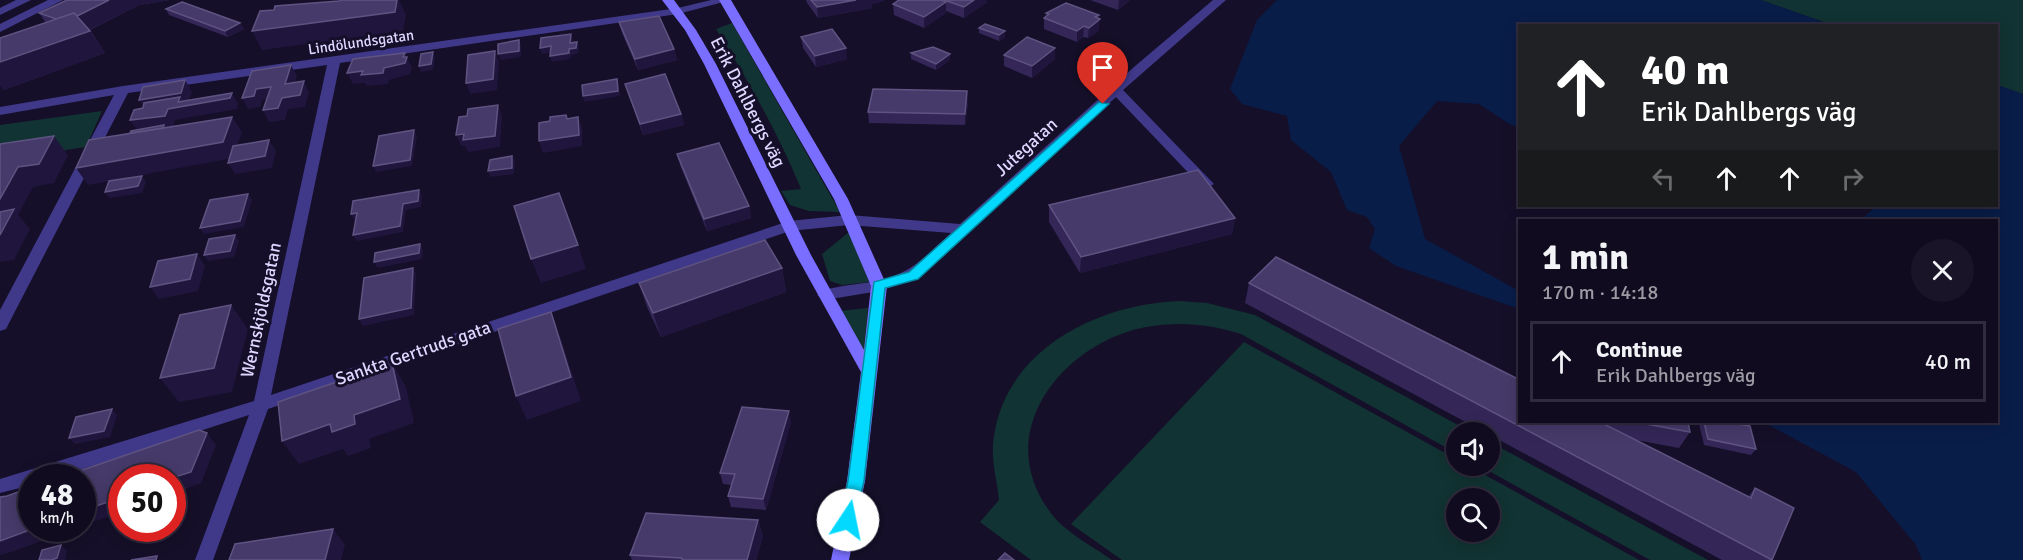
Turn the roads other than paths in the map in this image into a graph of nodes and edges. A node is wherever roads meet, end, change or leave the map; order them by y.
1 (25, 0) edge
2 (57, 0) edge
3 (668, 0) edge
4 (725, 0) edge
5 (1220, 0) edge
6 (0, 12) edge
7 (678, 12) junction
8 (0, 29) edge
9 (334, 61) junction
10 (123, 90) junction
11 (1117, 92) junction
12 (0, 111) edge
13 (1209, 186) edge
14 (849, 220) junction
15 (789, 226) junction
16 (965, 229) junction
17 (879, 286) junction
18 (825, 295) junction
19 (0, 324) edge
20 (869, 372) junction
21 (261, 405) junction
22 (77, 464) edge
23 (18, 482) edge
24 (0, 486) edge
25 (204, 560) edge
26 (840, 560) edge

1 - 6 street
2 - 8 street
3 - 7 main road, Erik Dahlbergs väg
4 - 7 street, Lindölundsgatan
4 - 14 main road, Erik Dahlbergs väg
5 - 11 street, Jutegatan
7 - 9 street, Lindölundsgatan
7 - 15 main road, Erik Dahlbergs väg
9 - 10 street, Lindölundsgatan
9 - 21 street, Wernskjöldsgatan
10 - 12 street, Lindölundsgatan
10 - 19 street
11 - 13 street
11 - 16 street, Jutegatan
14 - 15 street
14 - 16 street
14 - 17 main road, Erik Dahlbergs väg
15 - 18 main road, Erik Dahlbergs väg
15 - 21 street, Sankta Gertruds gata
16 - 17 street, Jutegatan
17 - 18 street
17 - 20 main road
18 - 20 main road, Erik Dahlbergs väg
20 - 26 main road
21 - 22 street, Sankta Gertruds gata
21 - 25 street, Wernskjöldsgatan
23 - 24 street, Sankta Gertruds gata

